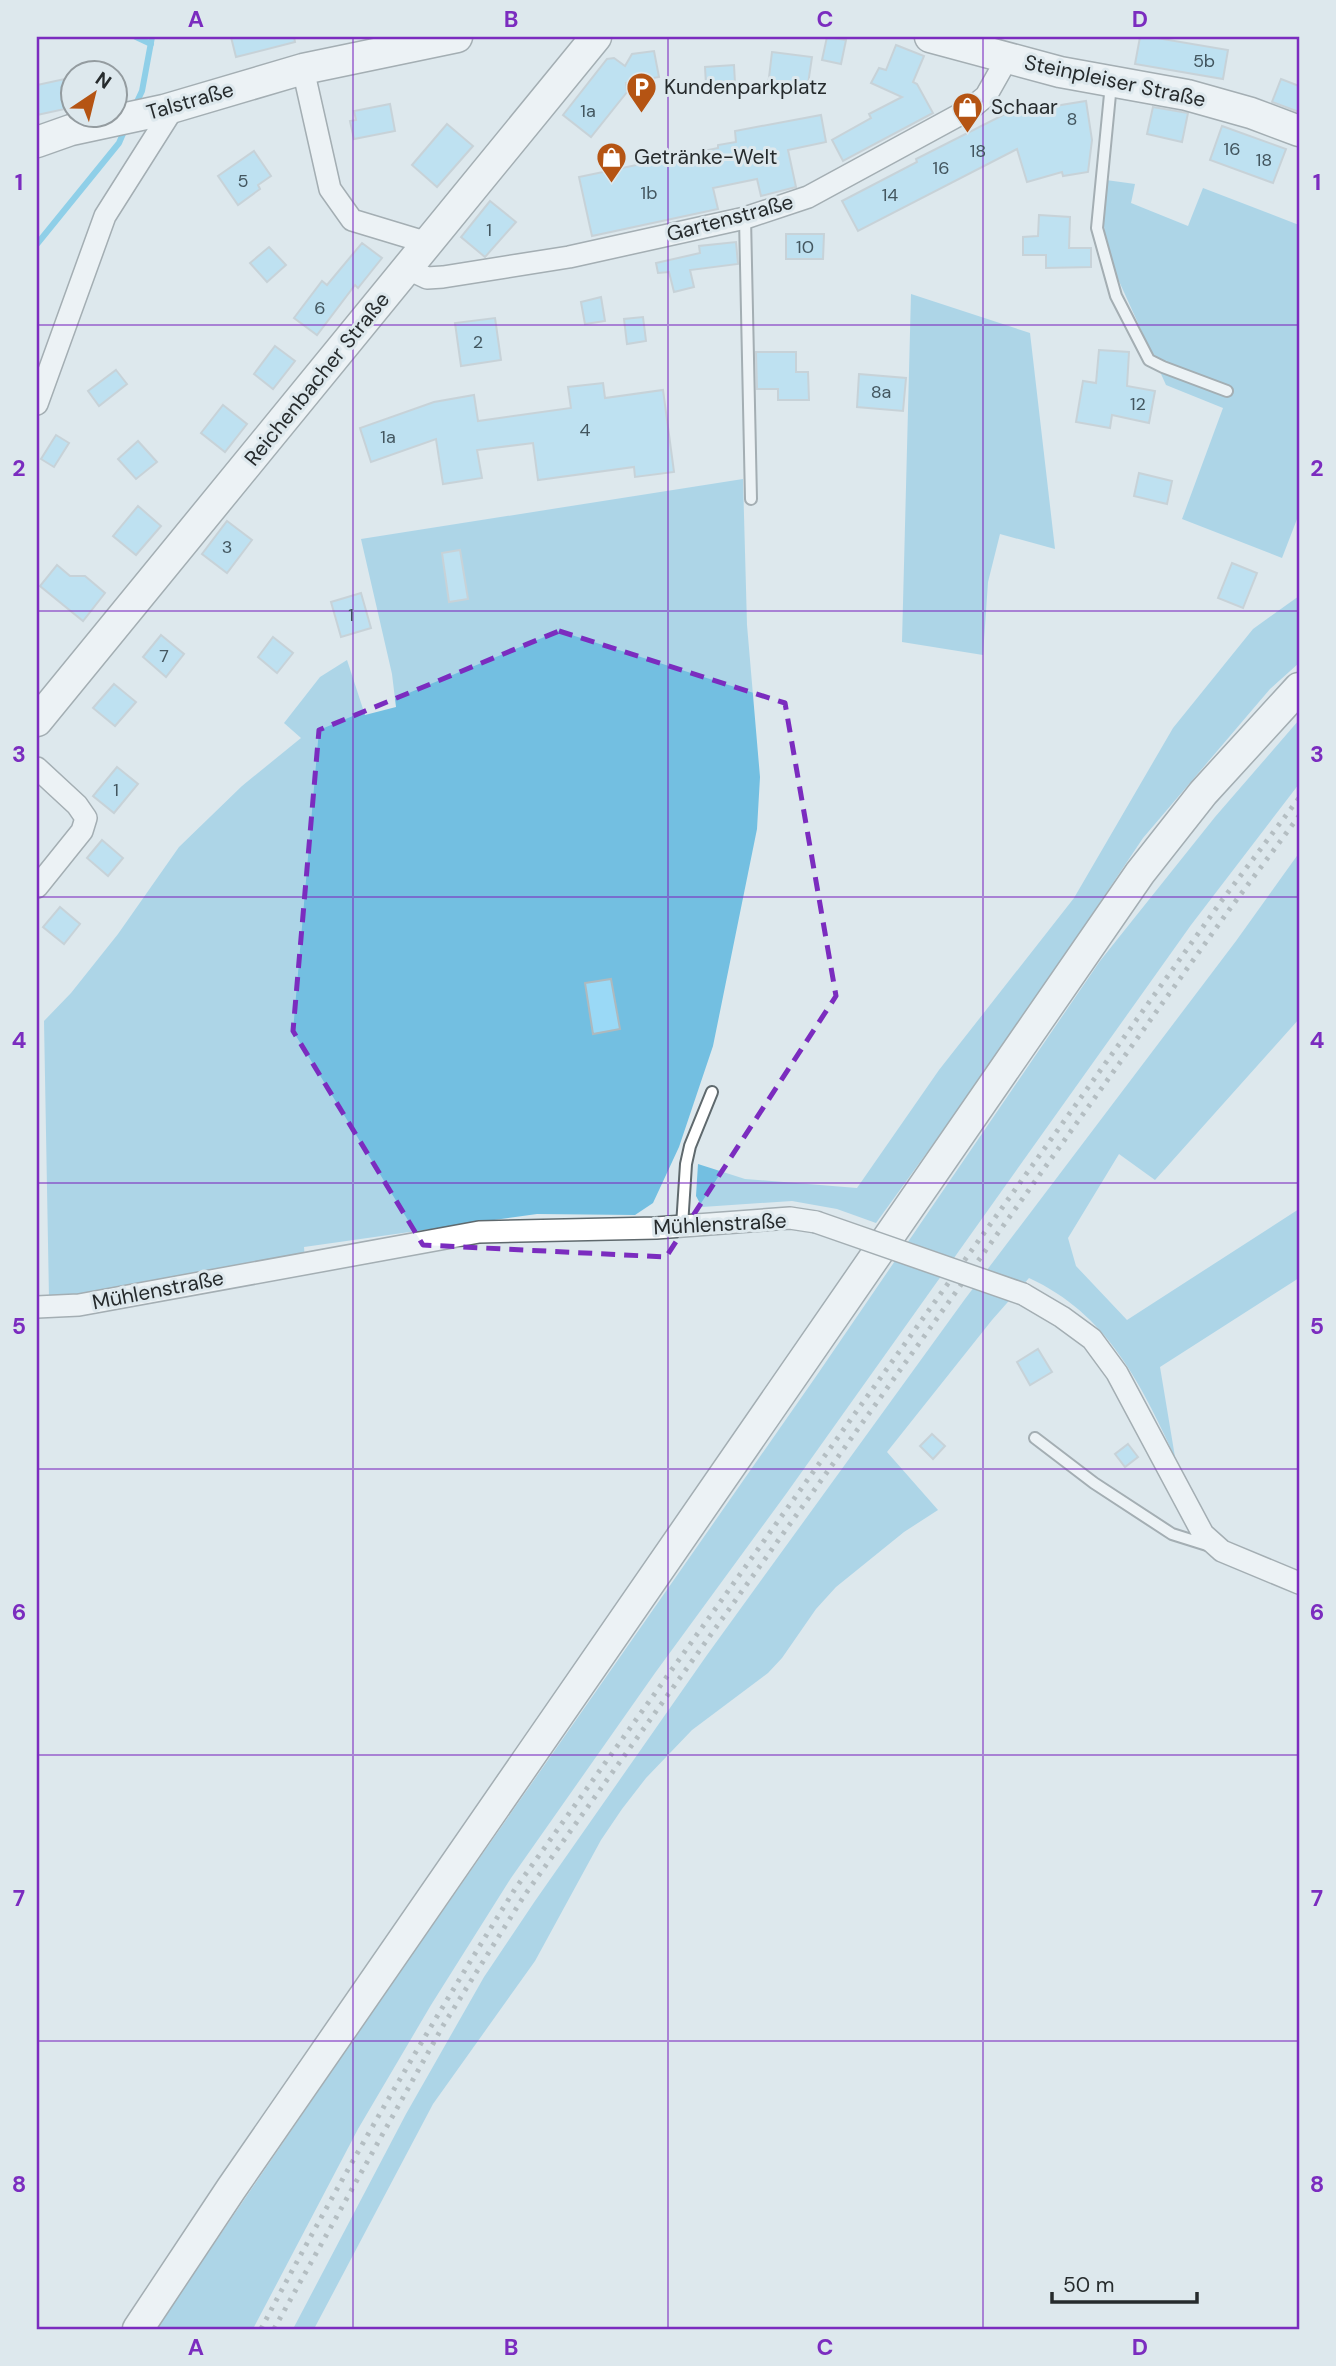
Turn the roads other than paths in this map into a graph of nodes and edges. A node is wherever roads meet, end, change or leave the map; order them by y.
1 (457, 37) edge
2 (596, 37) edge
3 (930, 37) edge
4 (1008, 57) junction
5 (303, 69) junction
6 (1111, 81) junction
7 (169, 108) junction
8 (1299, 131) edge
9 (37, 142) edge
10 (745, 218) junction
11 (428, 243) junction
12 (408, 269) junction
13 (1227, 391) dead end
14 (37, 404) edge
15 (751, 499) dead end
16 (1299, 688) edge
17 (37, 721) edge
18 (37, 768) edge
19 (37, 887) edge
20 (712, 1092) dead end
21 (682, 1226) junction
22 (37, 1307) edge
23 (1035, 1438) dead end
24 (1222, 1551) junction
25 (1299, 1583) edge
26 (138, 2329) edge

1 - 5 main road, Talstraße
2 - 11 main road, Reichenbacher Straße
3 - 4 main road, Steinpleiser Straße
4 - 6 main road, Steinpleiser Straße
4 - 10 street, Gartenstraße
5 - 7 main road, Talstraße
5 - 11 street
6 - 8 main road, Steinpleiser Straße
6 - 13 lane
7 - 9 main road, Talstraße
7 - 14 street
10 - 12 street, Gartenstraße
10 - 15 lane
11 - 12 main road, Reichenbacher Straße
12 - 17 main road, Reichenbacher Straße
16 - 26 main road
18 - 19 street
20 - 21 lane
21 - 22 street, Mühlenstraße
21 - 24 street, Mühlenstraße, bridge
23 - 24 lane
24 - 25 street, Mühlenstraße

